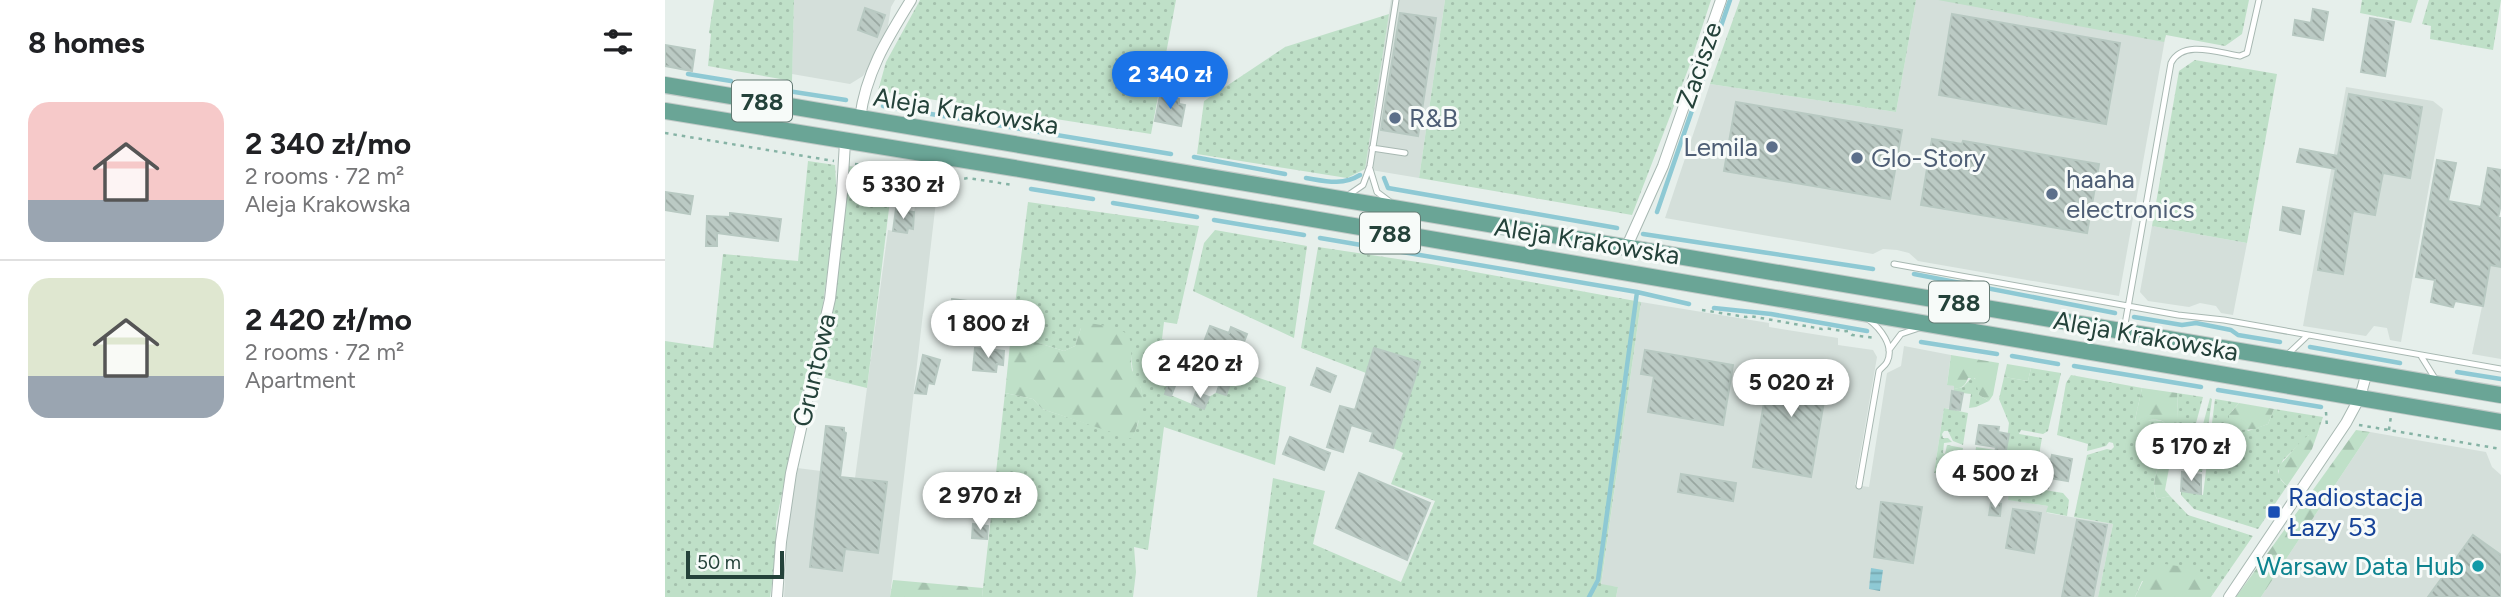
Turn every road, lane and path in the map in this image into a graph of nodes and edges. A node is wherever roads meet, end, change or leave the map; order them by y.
1 (911, 0) edge
2 (1396, 0) edge
3 (1721, 0) edge
4 (2259, 0) edge
5 (665, 85) edge
6 (665, 111) edge
7 (860, 118) junction
8 (845, 142) junction
9 (1373, 148) junction
10 (1405, 153) dead end
11 (1370, 166) junction
12 (1341, 198) junction
13 (1414, 211) junction
14 (1627, 246) junction
15 (1894, 264) dead end
16 (2128, 304) junction
17 (1702, 310) dead end
18 (1857, 311) junction
19 (1935, 325) junction
20 (2124, 330) junction
21 (2307, 336) junction
22 (1879, 339) dead end
23 (1889, 350) junction
24 (2421, 356) junction
25 (2285, 357) junction
26 (2501, 369) edge
27 (2367, 372) junction
28 (2437, 384) junction
29 (2501, 395) edge
30 (2360, 397) junction
31 (2391, 412) dead end
32 (2501, 422) edge
33 (2356, 424) dead end
34 (2389, 430) junction
35 (2501, 449) edge
36 (1859, 486) dead end
37 (777, 597) edge
38 (2229, 597) edge

1 - 7 street
2 - 9 lane
3 - 14 street, Zacisze
4 - 16 lane
5 - 7 main road, Aleja Krakowska / 788
6 - 8 main road, Aleja Krakowska / 788
7 - 12 main road, Aleja Krakowska / 788
8 - 18 main road, Aleja Krakowska / 788
8 - 37 street, Gruntowa
9 - 10 lane
9 - 11 lane
11 - 12 lane
11 - 13 lane
12 - 13 main road, Aleja Krakowska / 788
13 - 14 main road, Aleja Krakowska / 788
14 - 20 main road, Aleja Krakowska / 788
15 - 16 lane
16 - 20 lane
16 - 21 lane
17 - 22 path
18 - 19 main road, Aleja Krakowska / 788
18 - 23 lane
19 - 23 lane
19 - 30 main road, Aleja Krakowska / 788
20 - 25 main road, Aleja Krakowska / 788
21 - 24 lane
21 - 25 lane
23 - 36 lane
24 - 26 lane
24 - 28 lane
25 - 27 main road, Aleja Krakowska / 788
27 - 28 main road, Aleja Krakowska / 788
27 - 30 street
28 - 29 main road, Aleja Krakowska / 788
30 - 32 main road, Aleja Krakowska / 788
30 - 38 street
31 - 34 path
33 - 34 path
34 - 35 path

